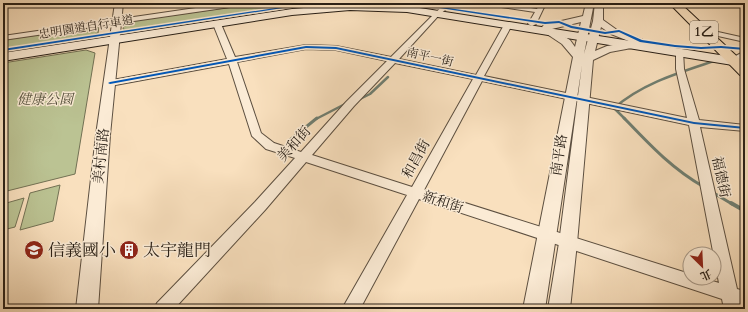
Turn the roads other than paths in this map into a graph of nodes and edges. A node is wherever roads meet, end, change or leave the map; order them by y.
1 (119, 3) edge
2 (244, 3) edge
3 (487, 3) edge
4 (543, 3) edge
5 (590, 3) edge
6 (599, 3) edge
7 (674, 3) edge
8 (680, 3) edge
9 (336, 4) edge
10 (515, 5) edge
11 (444, 8) edge
12 (539, 11) junction
13 (117, 21) junction
14 (507, 22) junction
15 (217, 24) junction
16 (532, 24) junction
17 (547, 28) junction
18 (590, 30) junction
19 (712, 32) junction
20 (3, 38) edge
21 (115, 38) junction
22 (745, 40) edge
23 (636, 44) junction
24 (680, 52) junction
25 (3, 53) edge
26 (3, 57) edge
27 (583, 57) junction
28 (741, 59) edge
29 (232, 60) junction
30 (394, 60) junction
31 (745, 72) edge
32 (479, 79) junction
33 (110, 83) junction
34 (569, 96) junction
35 (584, 100) junction
36 (694, 123) junction
37 (745, 128) edge
38 (302, 157) junction
39 (415, 192) junction
40 (548, 235) junction
41 (568, 243) junction
42 (730, 295) junction
43 (745, 299) edge
44 (86, 309) edge
45 (163, 309) edge
46 (351, 309) edge
47 (534, 309) edge
48 (559, 309) edge
49 (732, 309) edge

1 - 13 street, 美村南路
2 - 13 street
3 - 10 street
4 - 12 street
5 - 18 street, 南平路
6 - 18 street, 南平路
7 - 28 main road, 1乙
8 - 19 main road, 1乙
9 - 11 main road
9 - 21 main road
10 - 12 street
10 - 14 street, 和昌街
11 - 14 main road
11 - 15 main road
11 - 30 street, 美和街
12 - 16 street
13 - 20 street
13 - 21 street, 美村南路
14 - 16 main road
14 - 17 main road
14 - 32 street, 和昌街
15 - 21 main road
15 - 29 street, 新和街
16 - 17 main road
17 - 18 main road
17 - 18 street
17 - 27 street
18 - 23 main road
18 - 23 street
18 - 27 street, 南平路
19 - 22 street
19 - 28 main road, 1乙
21 - 25 main road
21 - 26 main road
21 - 33 street, 美村南路
23 - 24 main road
23 - 27 street
23 - 28 main road
24 - 28 main road
24 - 36 street, 福德街
27 - 34 street, 南平路
27 - 35 street, 南平路
28 - 31 main road, 1乙
29 - 30 street, 南平一街
29 - 33 street, 南平一街
29 - 38 street, 新和街
30 - 32 street, 南平一街
30 - 38 street, 美和街
32 - 34 street, 南平一街
32 - 39 street, 和昌街
33 - 44 street, 美村南路
34 - 35 street, 南平一街
34 - 40 street, 南平路
35 - 36 street, 南平一街
35 - 41 street, 南平路
36 - 37 street, 南平一街
36 - 42 street, 福德街
38 - 39 street, 新和街
38 - 45 street, 美和街
39 - 40 street, 新和街
39 - 46 street, 和昌街
40 - 41 street, 新和街
40 - 47 street, 南平路
41 - 42 street, 新和街
41 - 48 street, 南平路
42 - 43 street, 新和街
42 - 49 street, 福德街

